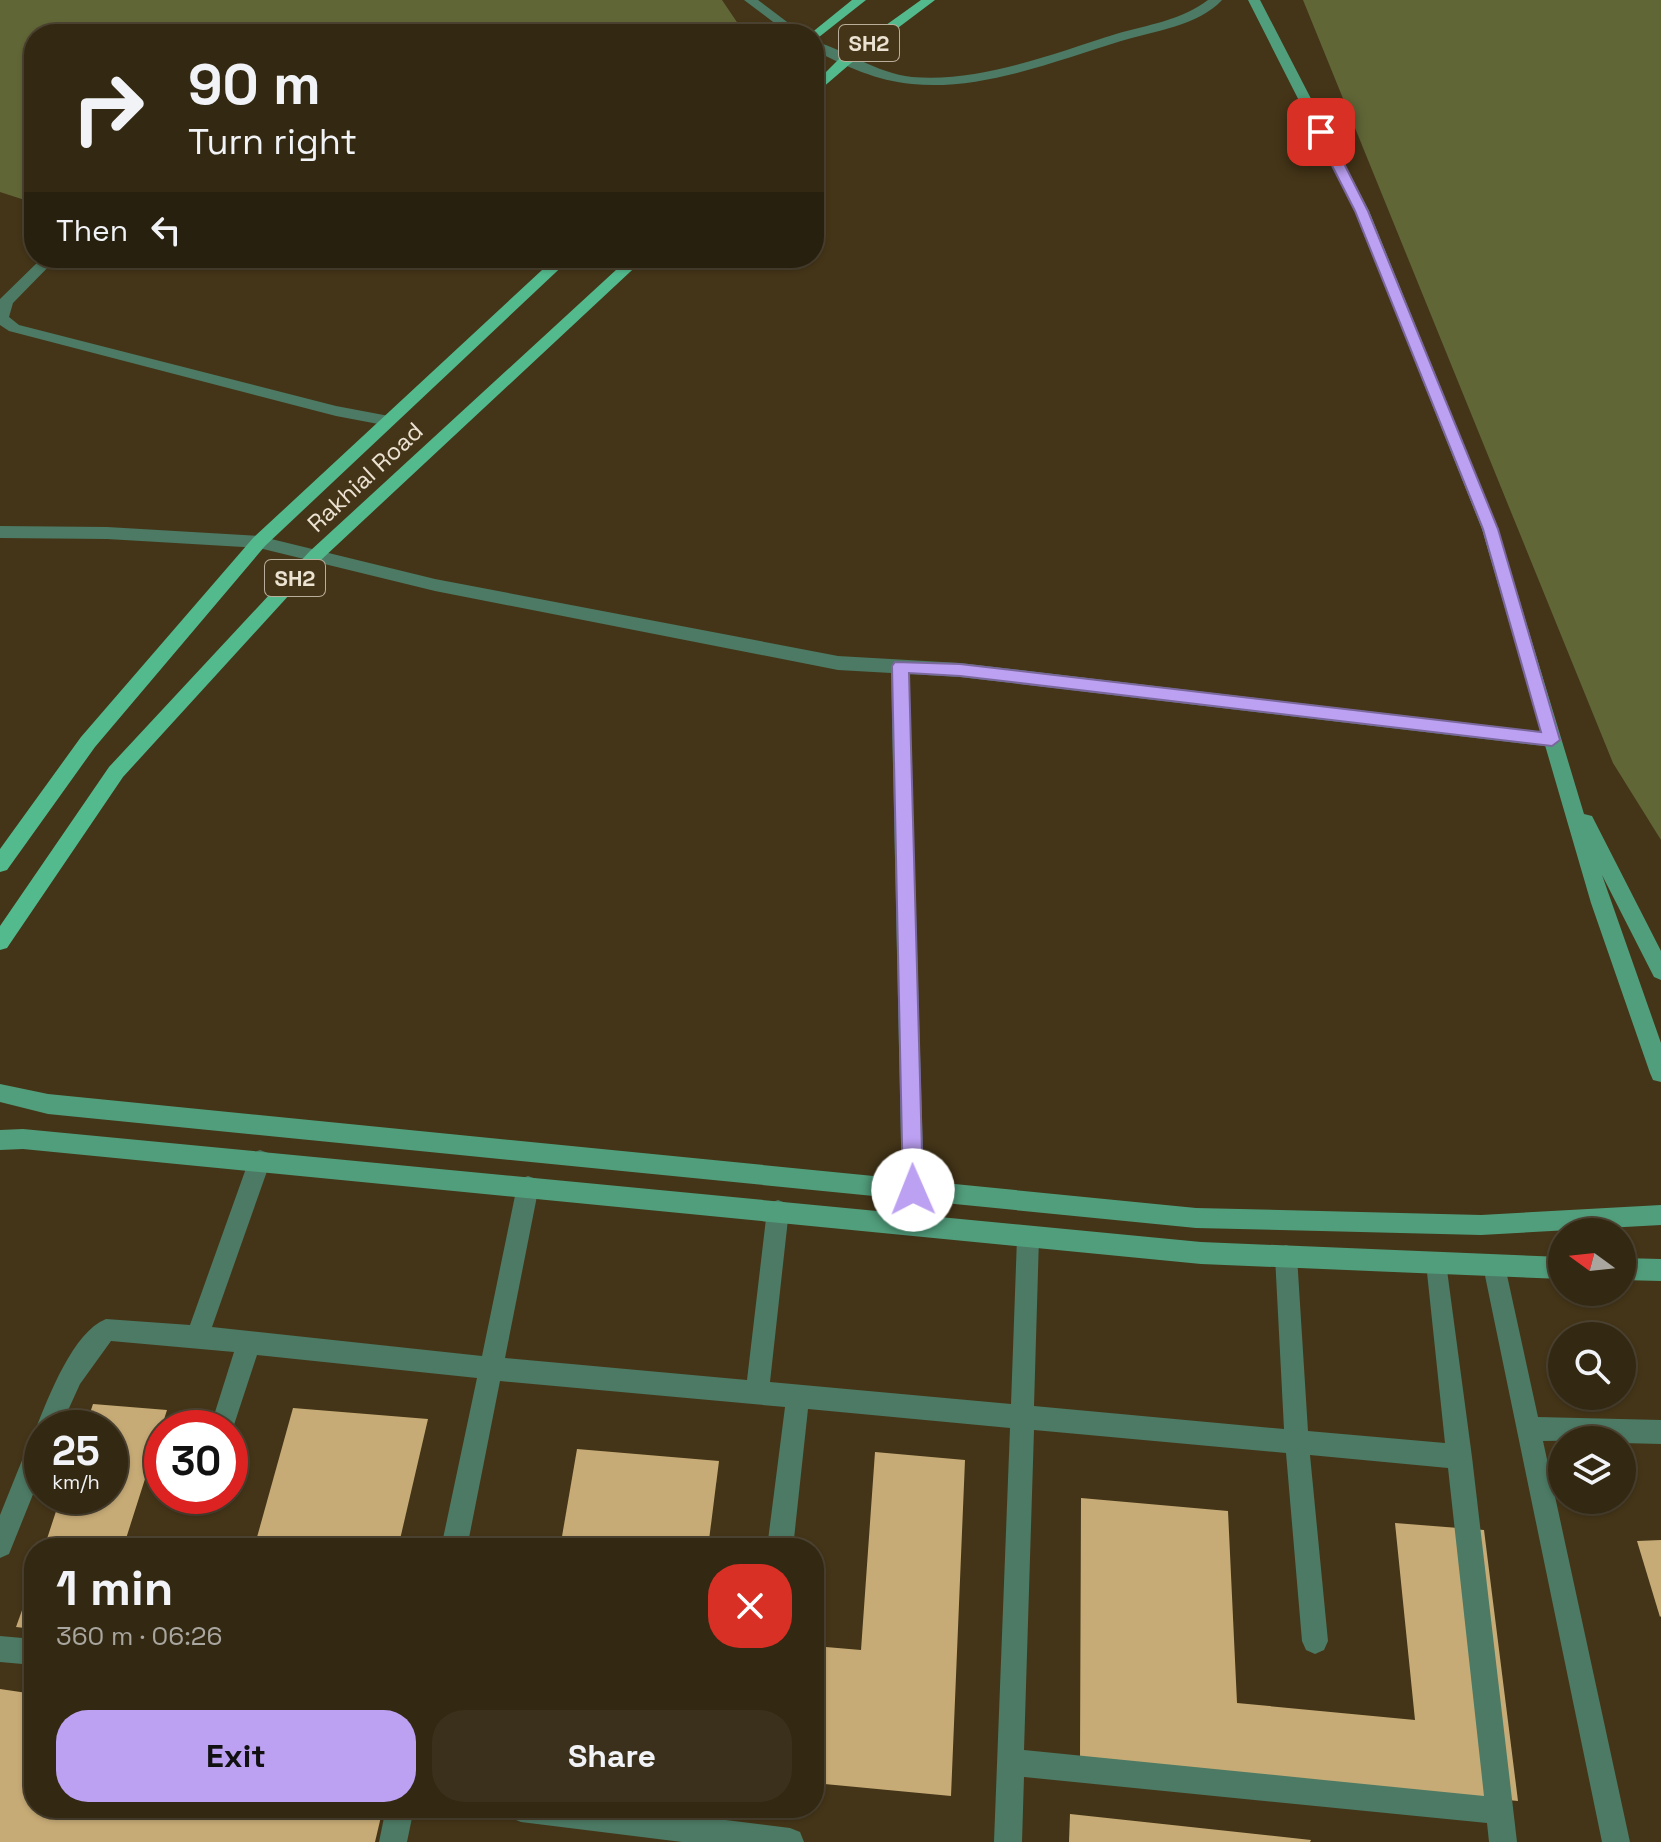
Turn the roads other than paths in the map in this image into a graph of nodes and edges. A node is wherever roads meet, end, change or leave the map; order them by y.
1 (750, 0) edge
2 (860, 0) edge
3 (929, 0) edge
4 (1216, 0) edge
5 (1254, 0) edge
6 (783, 24) edge
7 (824, 29) edge
8 (824, 50) edge
9 (845, 61) junction
10 (824, 81) edge
11 (40, 268) edge
12 (553, 268) edge
13 (627, 268) edge
14 (389, 421) junction
15 (0, 532) edge
16 (259, 542) junction
17 (316, 555) junction
18 (900, 666) junction
19 (1552, 740) junction
20 (1564, 783) junction
21 (0, 864) edge
22 (0, 942) edge
23 (1661, 971) edge
24 (1661, 1073) edge
25 (0, 1093) edge
26 (0, 1140) edge
27 (260, 1160) junction
28 (528, 1186) junction
29 (913, 1190) junction
30 (778, 1210) junction
31 (1661, 1215) edge
32 (1028, 1238) junction
33 (1286, 1256) junction
34 (1437, 1263) junction
35 (1494, 1266) junction
36 (1548, 1268) edge
37 (1636, 1269) edge
38 (1661, 1270) edge
39 (197, 1337) junction
40 (249, 1343) junction
41 (490, 1368) junction
42 (757, 1392) junction
43 (798, 1395) junction
44 (55, 1410) edge
45 (228, 1410) edge
46 (1022, 1415) junction
47 (1528, 1429) junction
48 (1661, 1432) edge
49 (1297, 1442) junction
50 (1460, 1457) junction
51 (24, 1486) edge
52 (456, 1538) edge
53 (781, 1538) edge
54 (0, 1545) edge
55 (1315, 1641) dead end
56 (0, 1649) edge
57 (24, 1651) edge
58 (1011, 1762) junction
59 (1499, 1811) junction
60 (398, 1818) edge
61 (600, 1818) edge
62 (393, 1842) edge
63 (790, 1842) edge
64 (1008, 1842) edge
65 (1503, 1842) edge
66 (1616, 1842) edge

1 - 6 street
2 - 7 main road, SH2
3 - 9 main road, SH2
4 - 9 street
5 - 19 main road
8 - 9 street
9 - 10 main road, SH2
11 - 14 street
12 - 14 main road, Rakhial Road / SH2
13 - 17 main road, Rakhial Road / SH2
14 - 16 main road, Rakhial Road / SH2
15 - 16 street
16 - 17 street
16 - 21 main road, Rakhial Road / SH2
17 - 18 street
17 - 22 main road, Rakhial Road / SH2
18 - 19 street
18 - 29 street
19 - 20 main road
20 - 23 main road
20 - 24 main road
25 - 29 main road
26 - 27 main road
27 - 28 main road
27 - 39 street
28 - 30 main road
28 - 41 street
29 - 31 main road
30 - 32 main road
30 - 42 street
32 - 33 main road
32 - 46 street
33 - 34 main road
33 - 49 street
34 - 35 main road
34 - 50 street
35 - 36 main road
35 - 47 street
37 - 38 main road
39 - 40 street
39 - 44 street
40 - 41 street
40 - 45 street
41 - 42 street
41 - 52 street
42 - 43 street
43 - 46 street
43 - 53 street
46 - 49 street
46 - 58 street
47 - 48 street
47 - 66 street
49 - 50 street
49 - 55 street
50 - 59 street
51 - 54 street
56 - 57 street
58 - 59 street
58 - 64 street
59 - 65 street
60 - 62 street
61 - 63 street

